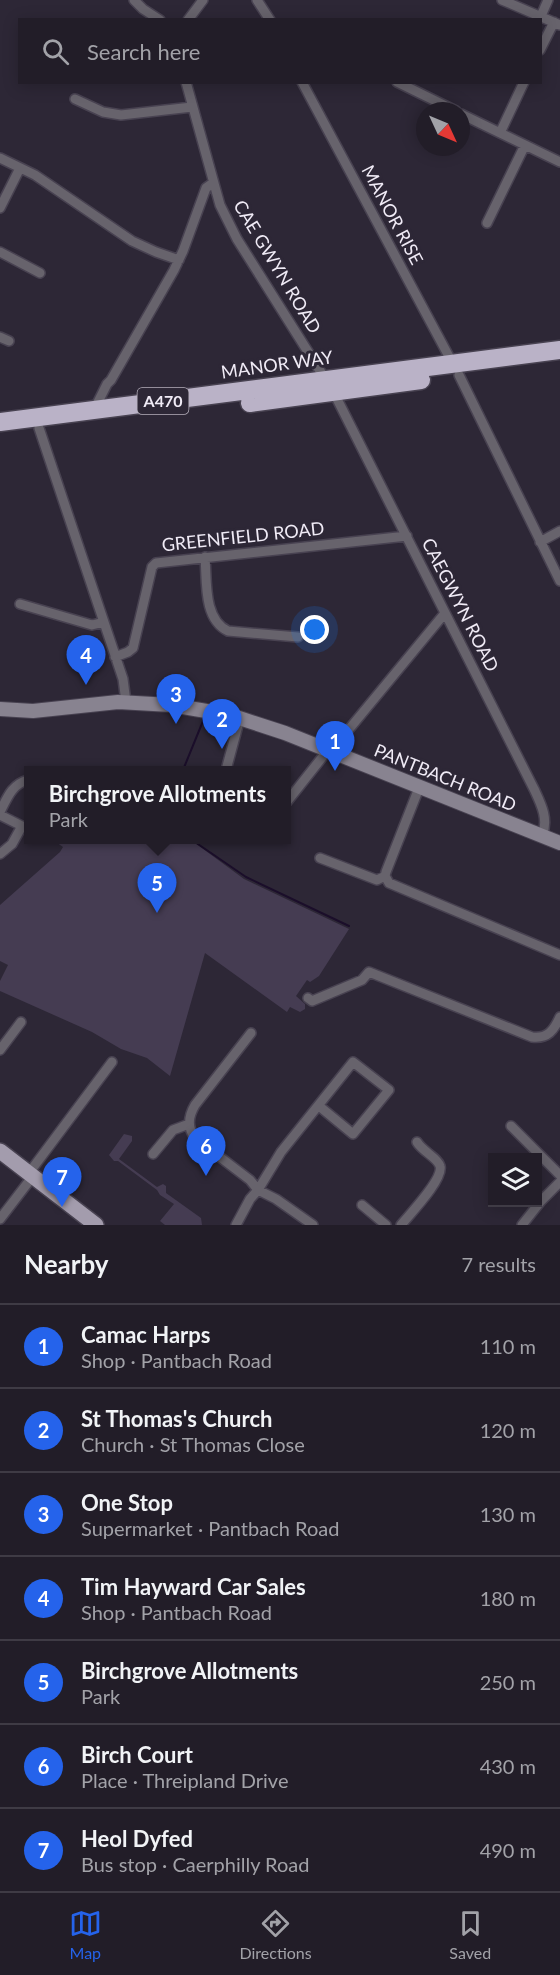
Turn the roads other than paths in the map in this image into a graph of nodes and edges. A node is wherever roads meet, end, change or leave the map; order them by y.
1 (134, 0) edge
2 (203, 0) edge
3 (257, 0) edge
4 (502, 0) edge
5 (548, 0) edge
6 (541, 16) junction
7 (157, 18) edge
8 (190, 18) edge
9 (269, 18) edge
10 (557, 23) edge
11 (542, 47) edge
12 (186, 84) edge
13 (303, 84) edge
14 (401, 84) edge
15 (523, 84) edge
16 (75, 99) dead end
17 (438, 102) edge
18 (192, 107) junction
19 (470, 118) edge
20 (500, 133) junction
21 (525, 145) junction
22 (0, 159) edge
23 (560, 162) edge
24 (20, 168) junction
25 (213, 183) junction
26 (0, 208) edge
27 (487, 223) dead end
28 (0, 252) edge
29 (179, 260) junction
30 (40, 273) dead end
31 (560, 350) edge
32 (560, 361) edge
33 (456, 370) junction
34 (111, 380) junction
35 (330, 386) junction
36 (117, 407) junction
37 (94, 410) junction
38 (0, 422) edge
39 (39, 428) junction
40 (0, 433) edge
41 (560, 531) edge
42 (407, 536) junction
43 (540, 542) junction
44 (205, 557) junction
45 (560, 581) edge
46 (20, 604) dead end
47 (445, 613) junction
48 (104, 622) junction
49 (297, 637) dead end
50 (115, 657) junction
51 (126, 702) junction
52 (0, 709) edge
53 (240, 718) junction
54 (330, 751) junction
55 (227, 766) edge
56 (24, 782) edge
57 (420, 788) junction
58 (291, 797) edge
59 (0, 814) edge
60 (542, 836) junction
61 (560, 843) edge
62 (0, 854) edge
63 (320, 858) dead end
64 (385, 876) junction
65 (560, 955) edge
66 (308, 998) dead end
67 (560, 1017) edge
68 (21, 1022) dead end
69 (251, 1033) dead end
70 (0, 1050) edge
71 (112, 1062) dead end
72 (319, 1106) junction
73 (189, 1124) junction
74 (511, 1126) dead end
75 (417, 1142) dead end
76 (0, 1151) edge
77 (153, 1154) dead end
78 (557, 1168) edge
79 (31, 1174) junction
80 (560, 1182) edge
81 (258, 1190) junction
82 (362, 1205) dead end
83 (0, 1219) edge
84 (96, 1225) edge
85 (236, 1225) edge
86 (313, 1225) edge
87 (386, 1225) edge
88 (400, 1225) edge
89 (522, 1225) edge

1 - 7 street
2 - 8 street
3 - 9 street
4 - 6 street
5 - 6 street
6 - 10 street
10 - 11 street
12 - 18 street, CAE GWYN ROAD
13 - 33 street, MANOR RISE
14 - 17 street
15 - 20 street
16 - 18 street
18 - 25 street, CAE GWYN ROAD
19 - 20 street
20 - 21 street
21 - 23 street
21 - 27 street
22 - 24 street
24 - 26 street
24 - 29 street
25 - 29 street
25 - 35 street, CAE GWYN ROAD
28 - 30 street
29 - 34 street
31 - 33 highway, MANOR WAY / A470
32 - 33 highway, MANOR WAY / A470
33 - 35 highway, MANOR WAY / A470
33 - 43 street, MANOR RISE
34 - 36 street
34 - 37 street
35 - 36 highway, MANOR WAY / A470
35 - 39 highway, MANOR WAY / A470
35 - 42 street, CAEGWYN ROAD
36 - 37 highway, MANOR WAY / A470
37 - 38 highway, MANOR WAY / A470
39 - 40 highway, MANOR WAY / A470
39 - 48 street
41 - 43 street
42 - 44 street, GREENFIELD ROAD
42 - 47 street, CAEGWYN ROAD
43 - 45 street, MANOR RISE
44 - 49 street
44 - 50 street, GREENFIELD ROAD
46 - 48 street
47 - 54 street
47 - 60 street, CAEGWYN ROAD
48 - 50 street
50 - 51 street
51 - 52 street, PANTBACH ROAD
51 - 53 street, PANTBACH ROAD
53 - 54 street, PANTBACH ROAD
53 - 55 street
54 - 57 street, PANTBACH ROAD
54 - 58 street
56 - 59 street
57 - 60 street, PANTBACH ROAD
57 - 64 street
59 - 62 street
60 - 61 street, PANTBACH ROAD
63 - 64 street
64 - 65 street
66 - 67 street
68 - 70 street
69 - 73 street
71 - 79 street
72 - 72 street
72 - 81 street
73 - 77 street
73 - 81 street
74 - 78 street
75 - 88 street
76 - 79 main road
79 - 83 street
79 - 84 main road
80 - 89 street
81 - 85 street
81 - 86 street
82 - 87 street

